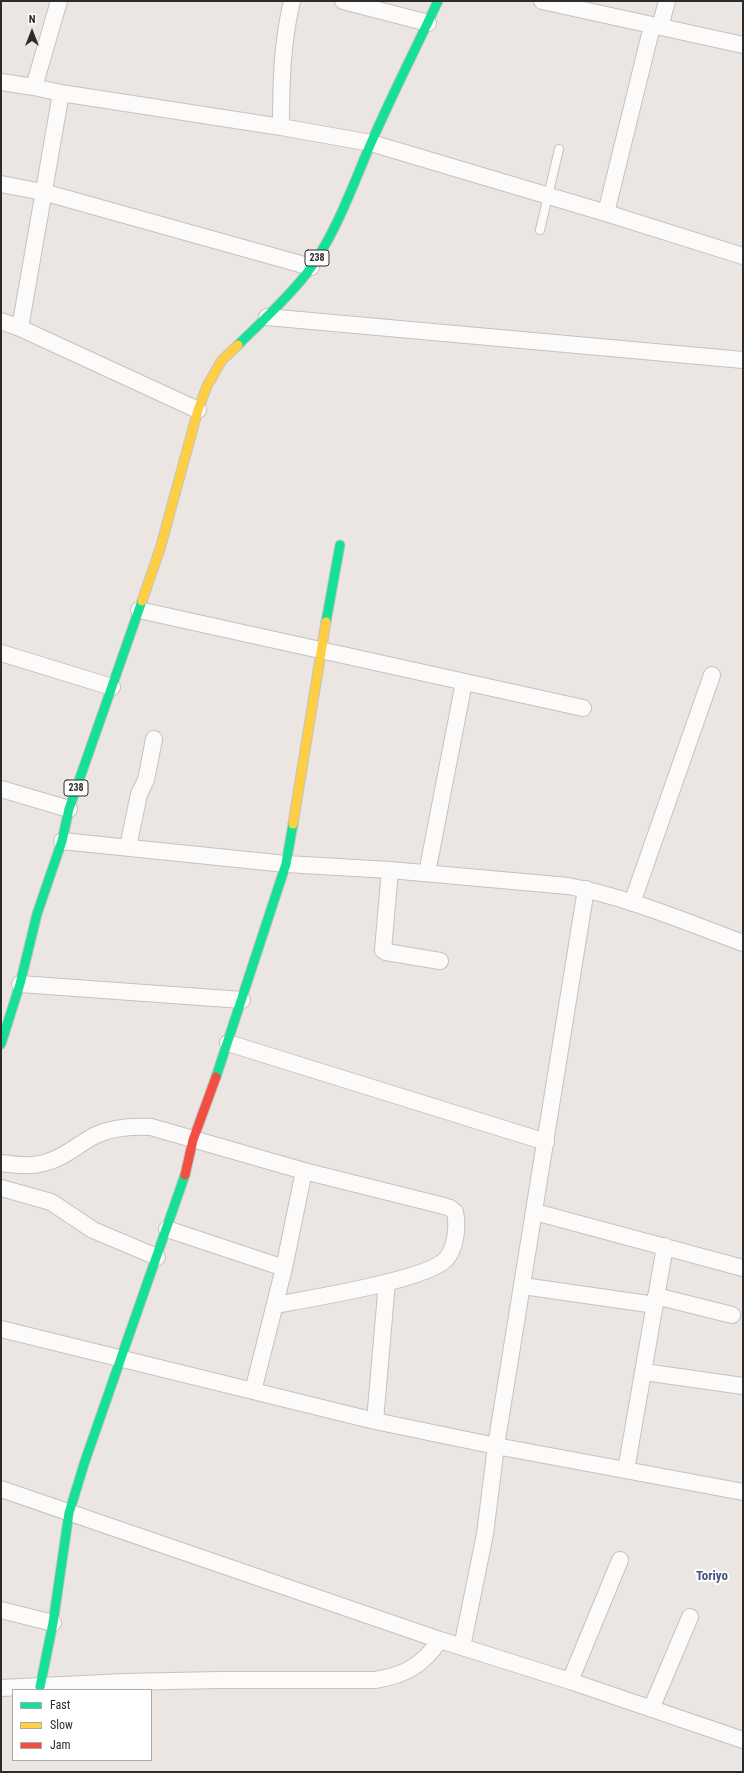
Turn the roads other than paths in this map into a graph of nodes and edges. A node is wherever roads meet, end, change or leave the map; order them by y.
1 (59, 1) edge
2 (292, 1) edge
3 (343, 1) edge
4 (438, 1) edge
5 (542, 1) edge
6 (667, 1) edge
7 (428, 23) junction
8 (656, 26) junction
9 (743, 45) edge
10 (1, 82) edge
11 (34, 87) junction
12 (61, 93) junction
13 (281, 127) junction
14 (371, 143) junction
15 (559, 149) dead end
16 (1, 184) edge
17 (43, 192) junction
18 (547, 196) junction
19 (606, 213) junction
20 (540, 230) dead end
21 (743, 256) edge
22 (311, 267) junction
23 (267, 317) junction
24 (1, 321) edge
25 (20, 328) junction
26 (743, 360) edge
27 (198, 410) junction
28 (340, 545) dead end
29 (139, 610) junction
30 (321, 651) junction
31 (1, 653) edge
32 (712, 675) dead end
33 (464, 682) junction
34 (112, 687) junction
35 (583, 708) dead end
36 (154, 739) dead end
37 (1, 789) edge
38 (69, 809) junction
39 (62, 841) junction
40 (128, 848) junction
41 (286, 864) junction
42 (390, 870) junction
43 (427, 873) junction
44 (586, 889) junction
45 (632, 903) junction
46 (743, 943) edge
47 (440, 961) dead end
48 (20, 984) junction
49 (242, 1000) junction
50 (228, 1043) junction
51 (1, 1044) edge
52 (193, 1140) junction
53 (546, 1142) junction
54 (1, 1163) edge
55 (304, 1171) junction
56 (1, 1188) edge
57 (535, 1212) junction
58 (167, 1229) junction
59 (665, 1246) junction
60 (157, 1257) junction
61 (284, 1268) junction
62 (743, 1268) edge
63 (387, 1282) junction
64 (523, 1286) junction
65 (655, 1301) junction
66 (275, 1304) junction
67 (732, 1315) dead end
68 (1, 1328) edge
69 (122, 1359) junction
70 (644, 1372) junction
71 (743, 1386) edge
72 (253, 1391) junction
73 (375, 1421) junction
74 (496, 1446) junction
75 (626, 1470) junction
76 (1, 1489) edge
77 (743, 1492) edge
78 (69, 1512) junction
79 (620, 1560) dead end
80 (1, 1610) edge
81 (690, 1617) dead end
82 (53, 1623) junction
83 (440, 1640) junction
84 (462, 1647) junction
85 (570, 1681) junction
86 (40, 1687) junction
87 (1, 1688) edge
88 (651, 1709) junction
89 (743, 1740) edge

1 - 11 street
2 - 13 street
3 - 7 street
4 - 7 street, 238
5 - 8 street
6 - 8 street
7 - 14 street, 238
8 - 9 street
8 - 19 street
10 - 11 street
11 - 12 street
12 - 13 street
12 - 17 street
13 - 14 street
14 - 18 street
14 - 22 street, 238
15 - 18 lane
16 - 17 street
17 - 22 street
17 - 25 street
18 - 19 street
18 - 20 lane
19 - 21 street
22 - 23 street, 238
23 - 26 street
23 - 27 street, 238
24 - 25 street
25 - 27 street
27 - 29 street, 238
28 - 30 street
29 - 30 street
29 - 34 street, 238
30 - 33 street
30 - 41 street
31 - 34 street
32 - 45 street
33 - 35 street
33 - 43 street
34 - 38 street, 238
36 - 40 street
37 - 38 street
38 - 39 street, 238
39 - 40 street
39 - 48 street, 238
40 - 41 street
41 - 42 street
41 - 49 street
42 - 43 street
42 - 47 street
43 - 44 street
44 - 45 street
44 - 53 street
45 - 46 street
48 - 49 street
48 - 51 street, 238
49 - 50 street
50 - 52 street
50 - 53 street
52 - 54 street
52 - 55 street
52 - 58 street
53 - 57 street
55 - 61 street
55 - 63 street
56 - 60 street
57 - 59 street
57 - 64 street
58 - 60 street
58 - 61 street
59 - 62 street
59 - 65 street
60 - 69 street
61 - 66 street
63 - 66 street
63 - 73 street
64 - 65 street
64 - 74 street
65 - 67 street
65 - 70 street
66 - 72 street
68 - 69 street
69 - 72 street
69 - 78 street
70 - 71 street
70 - 75 street
72 - 73 street
73 - 74 street
74 - 75 street
74 - 84 street
75 - 77 street
76 - 78 street
78 - 82 street
78 - 83 street
79 - 85 street
80 - 82 street
81 - 88 street
82 - 86 street
83 - 84 street
83 - 86 street
84 - 85 street
85 - 88 street
86 - 87 street
88 - 89 street

